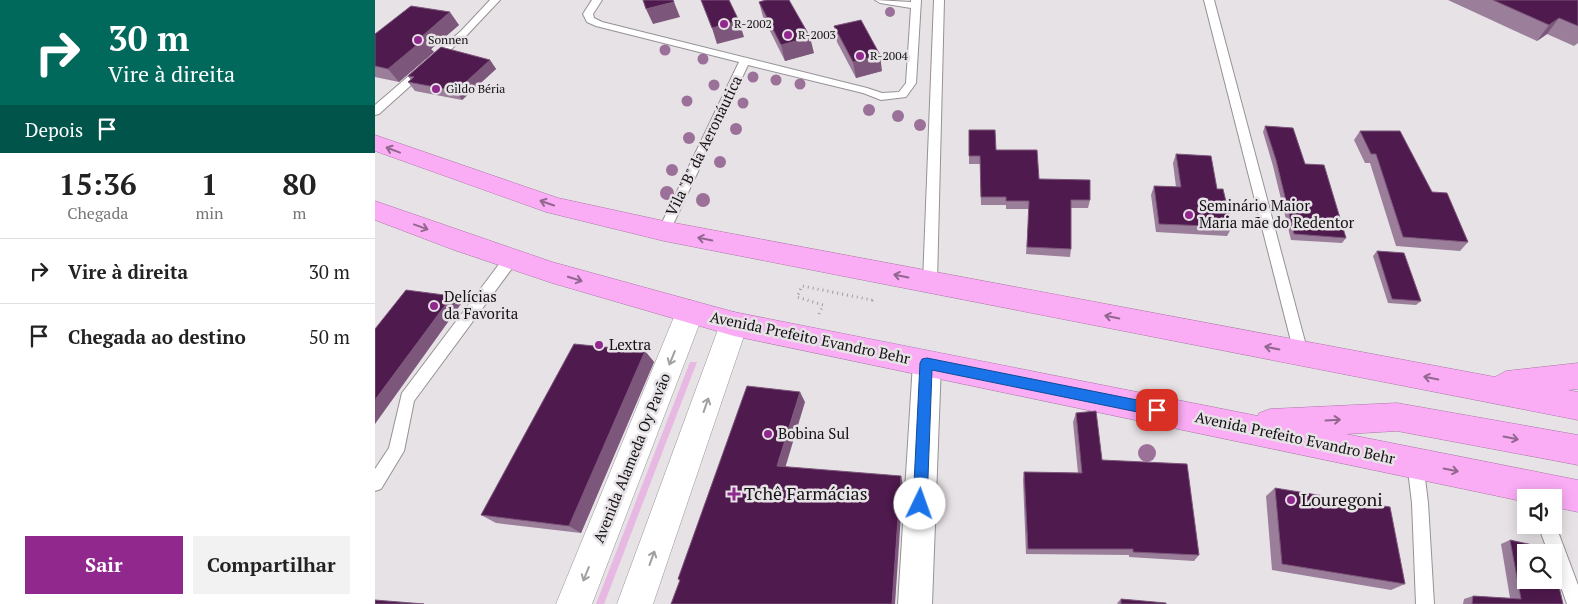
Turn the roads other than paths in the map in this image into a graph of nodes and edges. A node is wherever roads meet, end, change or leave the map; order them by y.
1 (495, 0) edge
2 (597, 0) edge
3 (880, 0) edge
4 (939, 0) edge
5 (1209, 0) edge
6 (916, 3) edge
7 (745, 61) junction
8 (375, 111) edge
9 (375, 143) edge
10 (375, 210) edge
11 (664, 231) junction
12 (511, 259) junction
13 (930, 282) junction
14 (690, 312) junction
15 (734, 324) junction
16 (1301, 354) junction
17 (927, 363) junction
18 (1578, 376) edge
19 (1479, 387) junction
20 (1578, 406) edge
21 (1231, 425) junction
22 (1578, 450) edge
23 (1415, 462) junction
24 (375, 483) edge
25 (1523, 489) edge
26 (1562, 495) edge
27 (1578, 496) edge
28 (1550, 534) edge
29 (575, 604) edge
30 (635, 604) edge
31 (915, 604) edge
32 (1425, 604) edge
33 (1576, 604) edge

1 - 8 lane
2 - 7 lane, Vila "B" da Aeronáutica
3 - 6 lane, Vila "B" da Aeronáutica
4 - 13 lane
5 - 16 lane
6 - 7 lane, Vila "B" da Aeronáutica
7 - 11 lane, Vila "B" da Aeronáutica
11 -> 9 highway
10 -> 12 highway, Avenida Prefeito Evandro Behr
13 -> 11 highway
12 -> 14 highway, Avenida Prefeito Evandro Behr
12 - 24 lane
16 -> 13 highway
14 - 15 highway, Avenida Prefeito Evandro Behr
14 -> 29 street, Avenida Alameda Oy Pavão
15 - 17 highway, Avenida Prefeito Evandro Behr
30 -> 15 street
19 -> 16 highway
17 - 21 highway, Avenida Prefeito Evandro Behr
17 - 31 street
18 - 19 highway
19 - 20 highway
21 -> 22 highway
21 - 23 highway, Avenida Prefeito Evandro Behr
23 -> 25 highway, Avenida Prefeito Evandro Behr
23 - 32 lane
26 - 27 highway, Avenida Prefeito Evandro Behr
28 - 33 lane

